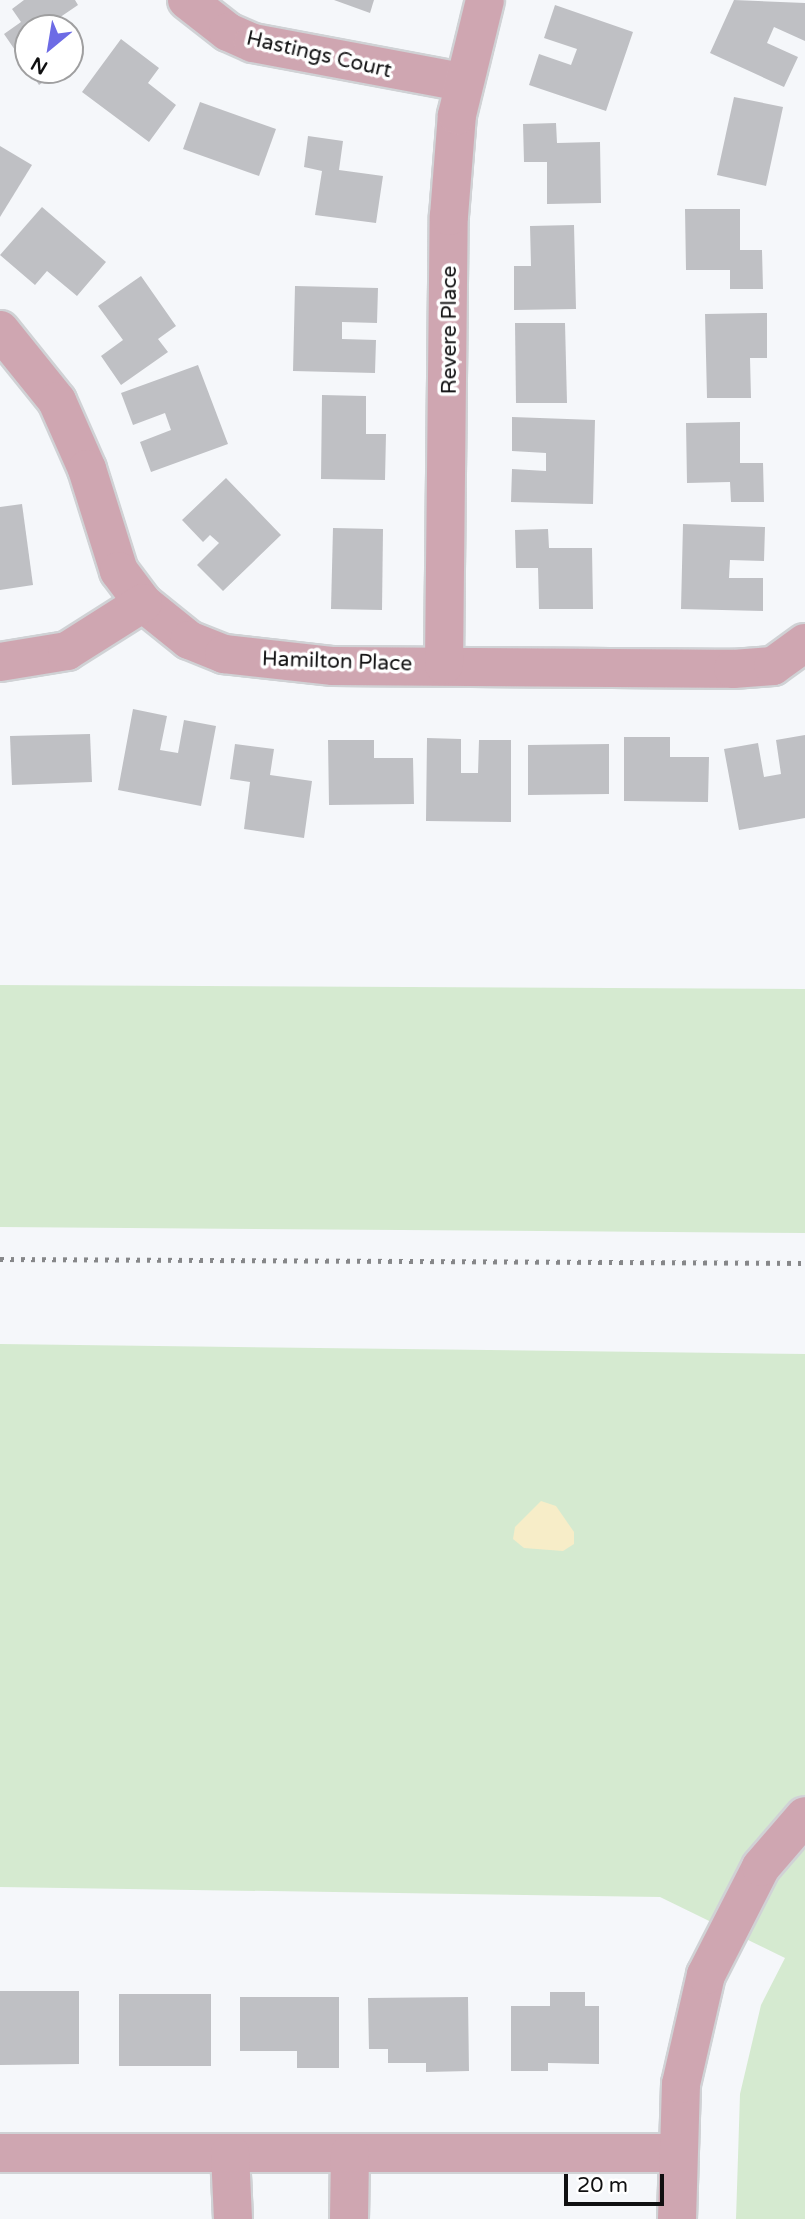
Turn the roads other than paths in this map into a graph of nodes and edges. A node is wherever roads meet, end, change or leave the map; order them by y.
1 (187, 0) edge
2 (485, 0) edge
3 (462, 82) junction
4 (0, 330) edge
5 (143, 603) junction
6 (805, 643) edge
7 (0, 662) edge
8 (444, 665) junction
9 (805, 1816) edge
10 (0, 2153) edge
11 (230, 2153) junction
12 (349, 2153) junction
13 (677, 2153) junction
14 (233, 2219) edge
15 (349, 2219) edge
16 (677, 2219) edge

1 - 3 street, Hastings Court
2 - 3 street, Revere Place
3 - 8 street, Revere Place
4 - 5 street, Hamilton Place
5 - 7 street
5 - 8 street, Hamilton Place
6 - 8 street, Hamilton Place
9 - 13 street
10 - 11 street
11 - 12 street
11 - 14 street
12 - 13 street
12 - 15 street
13 - 16 street

